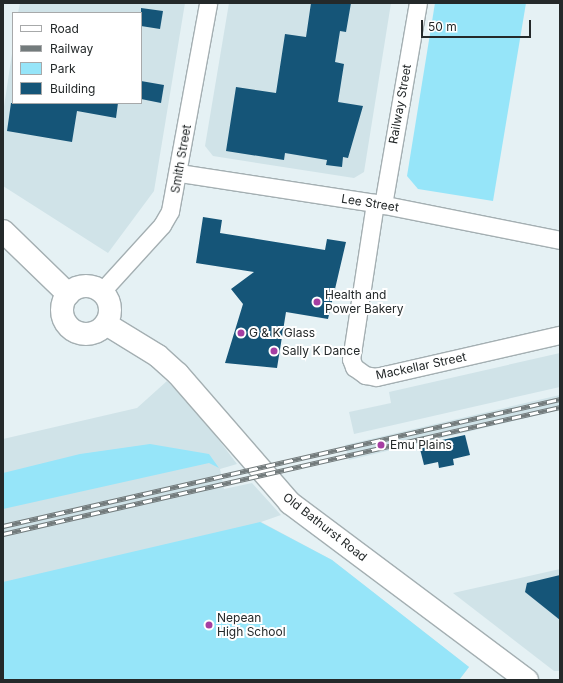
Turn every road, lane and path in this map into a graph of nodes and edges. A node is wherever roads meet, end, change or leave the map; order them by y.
1 (208, 3) edge
2 (418, 3) edge
3 (179, 173) junction
4 (379, 204) junction
5 (3, 231) edge
6 (560, 240) edge
7 (102, 291) junction
8 (68, 294) junction
9 (106, 324) junction
10 (560, 335) edge
11 (527, 680) edge

1 - 3 street, Smith Street
2 - 4 street, Railway Street
3 - 4 street, Lee Street
3 - 7 street, Smith Street
4 - 6 street, Lee Street
4 - 10 street, Mackellar Street
5 - 8 main road
7 - 8 main road
7 - 9 main road
8 - 9 main road
9 - 11 main road, Old Bathurst Road

